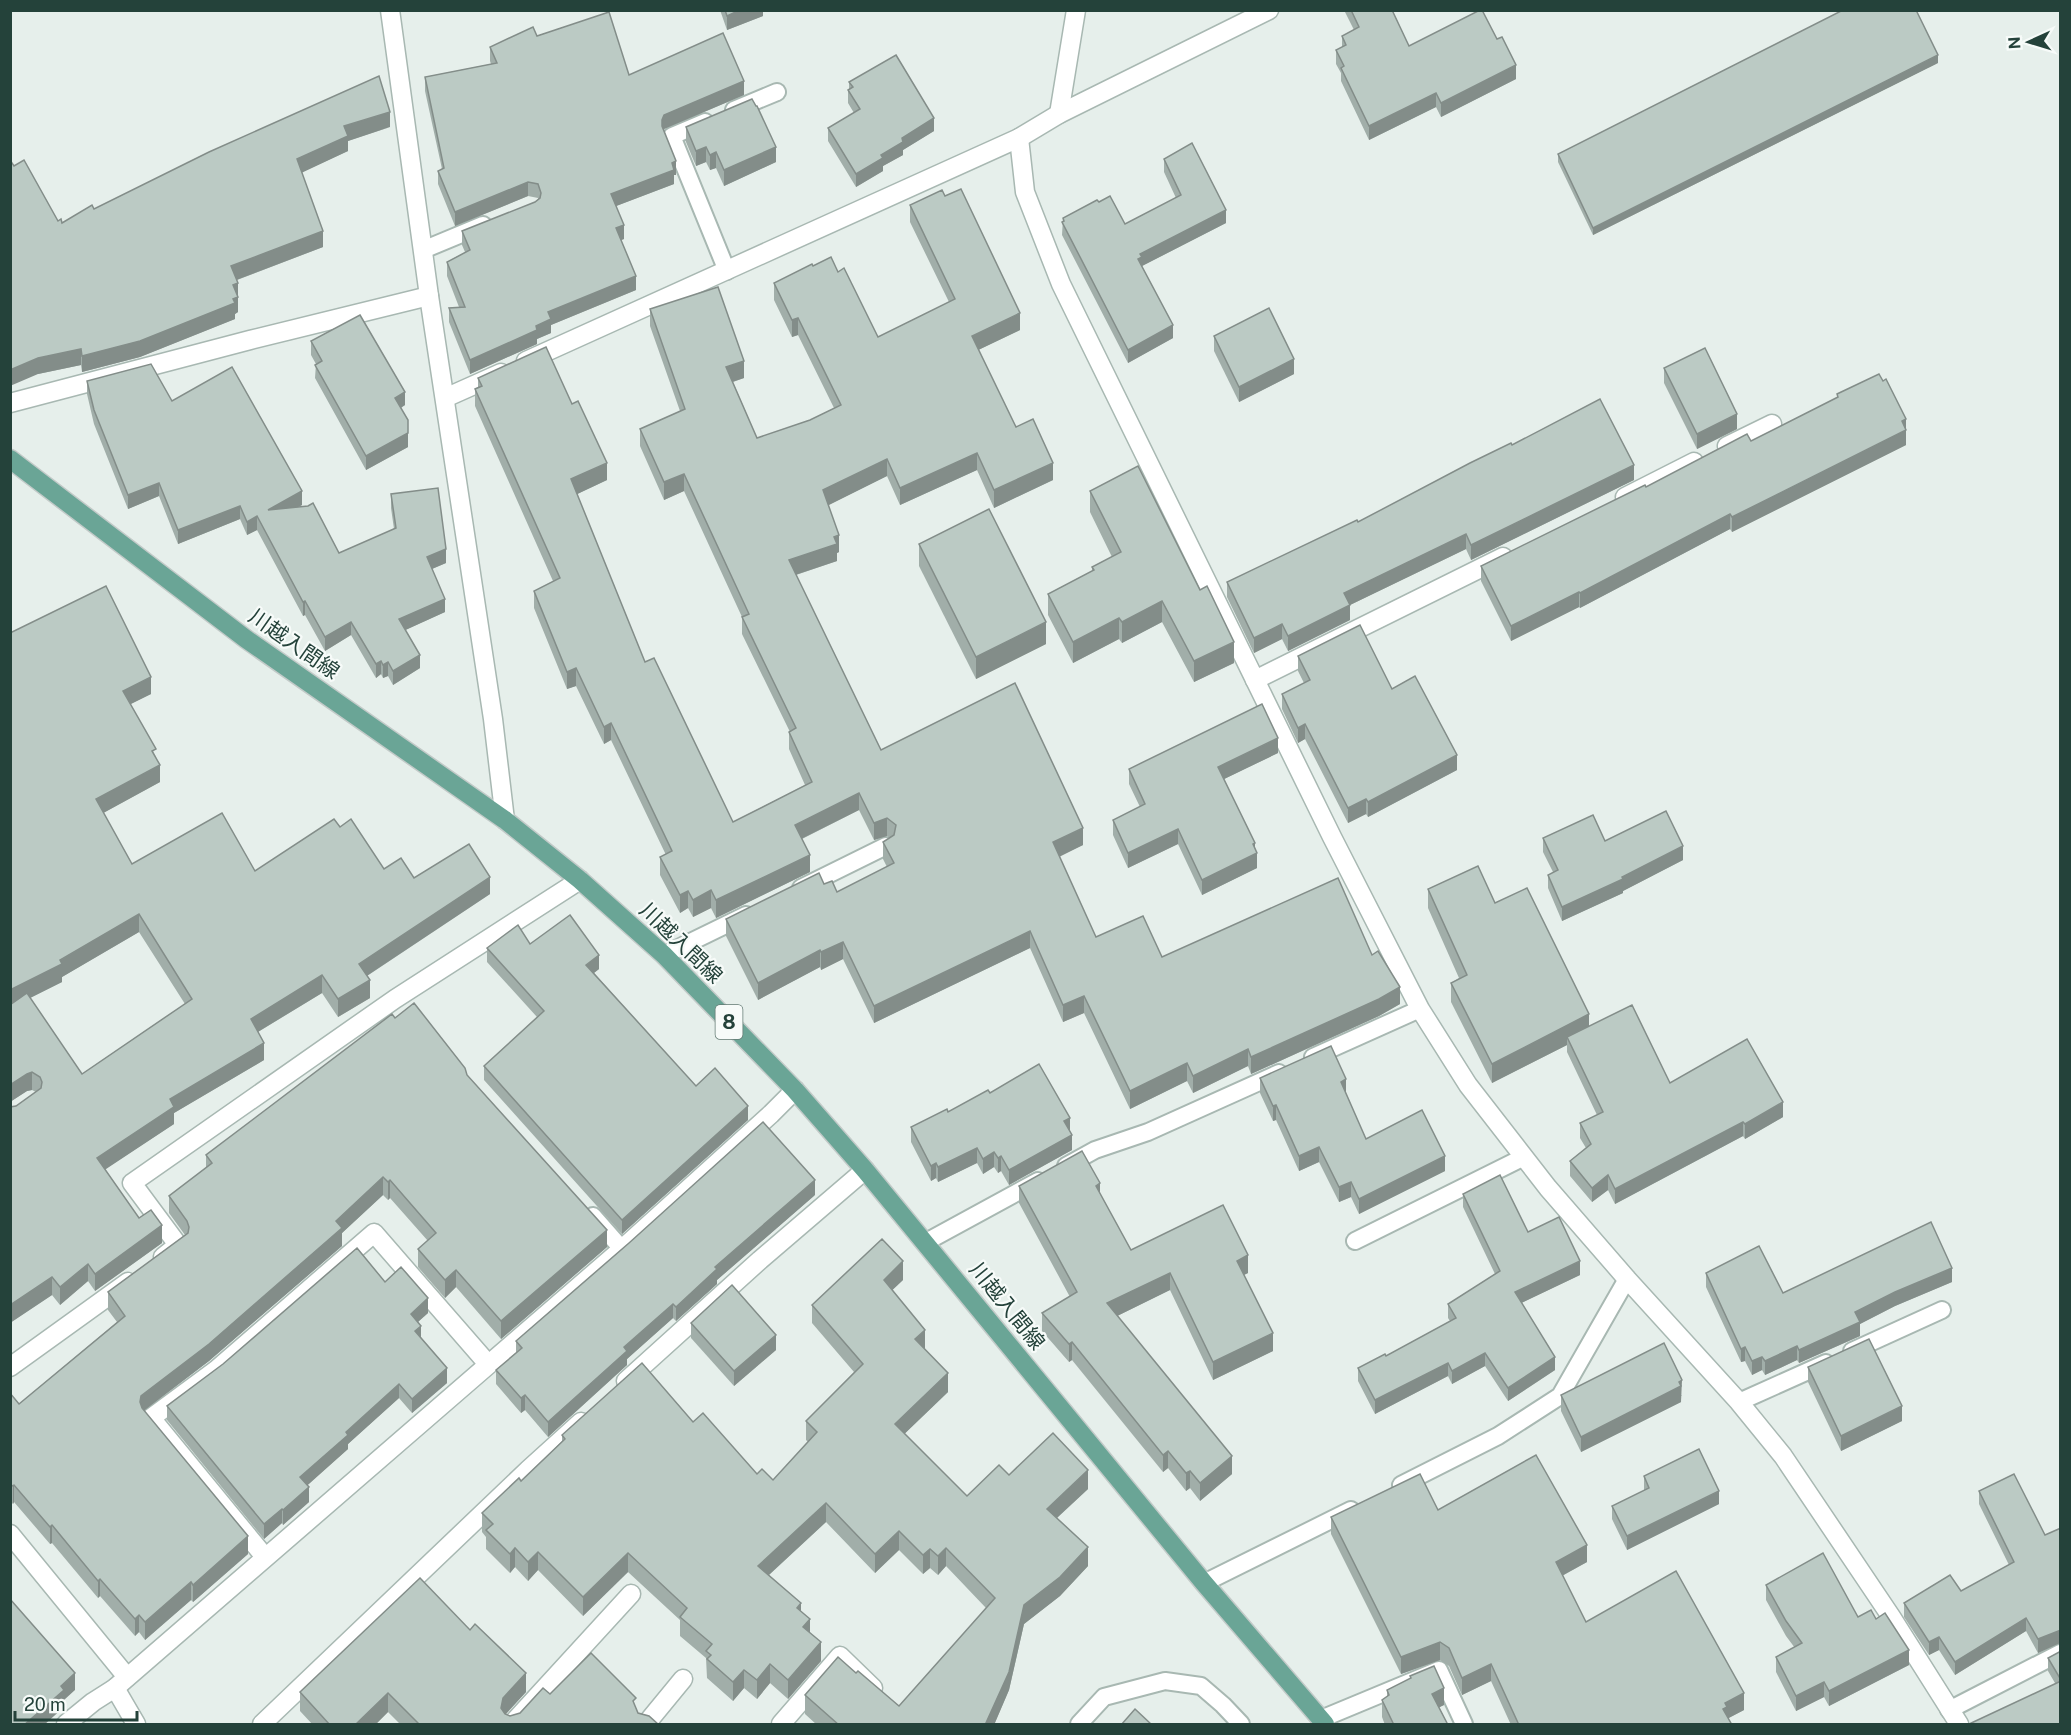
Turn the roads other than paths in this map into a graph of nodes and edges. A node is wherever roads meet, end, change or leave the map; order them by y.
1 (390, 10) edge
2 (1076, 10) edge
3 (1269, 10) edge
4 (777, 92) dead end
5 (1059, 114) junction
6 (1019, 138) junction
7 (498, 219) edge
8 (423, 250) junction
9 (726, 271) junction
10 (429, 296) junction
11 (445, 398) junction
12 (10, 403) edge
13 (1772, 424) dead end
14 (10, 459) edge
15 (1614, 502) edge
16 (1519, 549) edge
17 (1255, 680) junction
18 (505, 820) junction
19 (886, 846) edge
20 (580, 880) junction
21 (791, 892) edge
22 (759, 908) edge
23 (664, 955) junction
24 (1420, 1009) junction
25 (795, 1090) junction
26 (1524, 1157) junction
27 (865, 1170) junction
28 (584, 1206) edge
29 (1355, 1241) dead end
30 (926, 1242) junction
31 (622, 1249) junction
32 (1627, 1279) junction
33 (1942, 1310) dead end
34 (488, 1364) junction
35 (10, 1366) edge
36 (614, 1392) edge
37 (1740, 1402) junction
38 (597, 1408) edge
39 (1383, 1494) edge
40 (1362, 1504) edge
41 (10, 1534) edge
42 (265, 1557) junction
43 (1204, 1583) junction
44 (632, 1594) dead end
45 (2061, 1653) edge
46 (683, 1679) dead end
47 (121, 1683) junction
48 (889, 1703) edge
49 (1954, 1718) edge
50 (1323, 1722) edge
51 (66, 1725) edge
52 (136, 1725) edge
53 (262, 1725) edge
54 (512, 1725) edge
55 (646, 1725) edge
56 (781, 1725) edge
57 (1079, 1725) edge
58 (1241, 1725) edge
59 (1464, 1725) edge

1 - 8 street
2 - 5 street
3 - 5 street
4 - 9 lane
5 - 6 street
6 - 9 street
6 - 17 street
7 - 8 lane
8 - 10 street
9 - 11 street
10 - 11 street
10 - 12 street
11 - 18 street
13 - 15 street
14 - 18 main road, 川越入間線 / 8
16 - 17 street
17 - 24 street
18 - 20 main road, 川越入間線 / 8
19 - 21 lane
20 - 23 main road, 川越入間線 / 8
20 - 35 street
22 - 23 lane
23 - 25 main road, 川越入間線 / 8
24 - 26 street
24 - 30 lane
25 - 27 main road, 川越入間線 / 8
25 - 31 street
26 - 29 lane
26 - 32 street
27 - 30 main road, 川越入間線 / 8
27 - 36 street
28 - 31 lane
30 - 43 main road, 川越入間線 / 8
31 - 34 street
32 - 37 street
32 - 39 lane
33 - 37 lane
34 - 42 street
34 - 42 street
37 - 49 street
38 - 53 street
40 - 43 lane
41 - 47 street
42 - 47 street
43 - 50 main road, 川越入間線 / 8
44 - 54 street
45 - 49 lane
46 - 55 street
47 - 51 street
47 - 52 street
48 - 56 street
50 - 59 lane
57 - 58 lane

